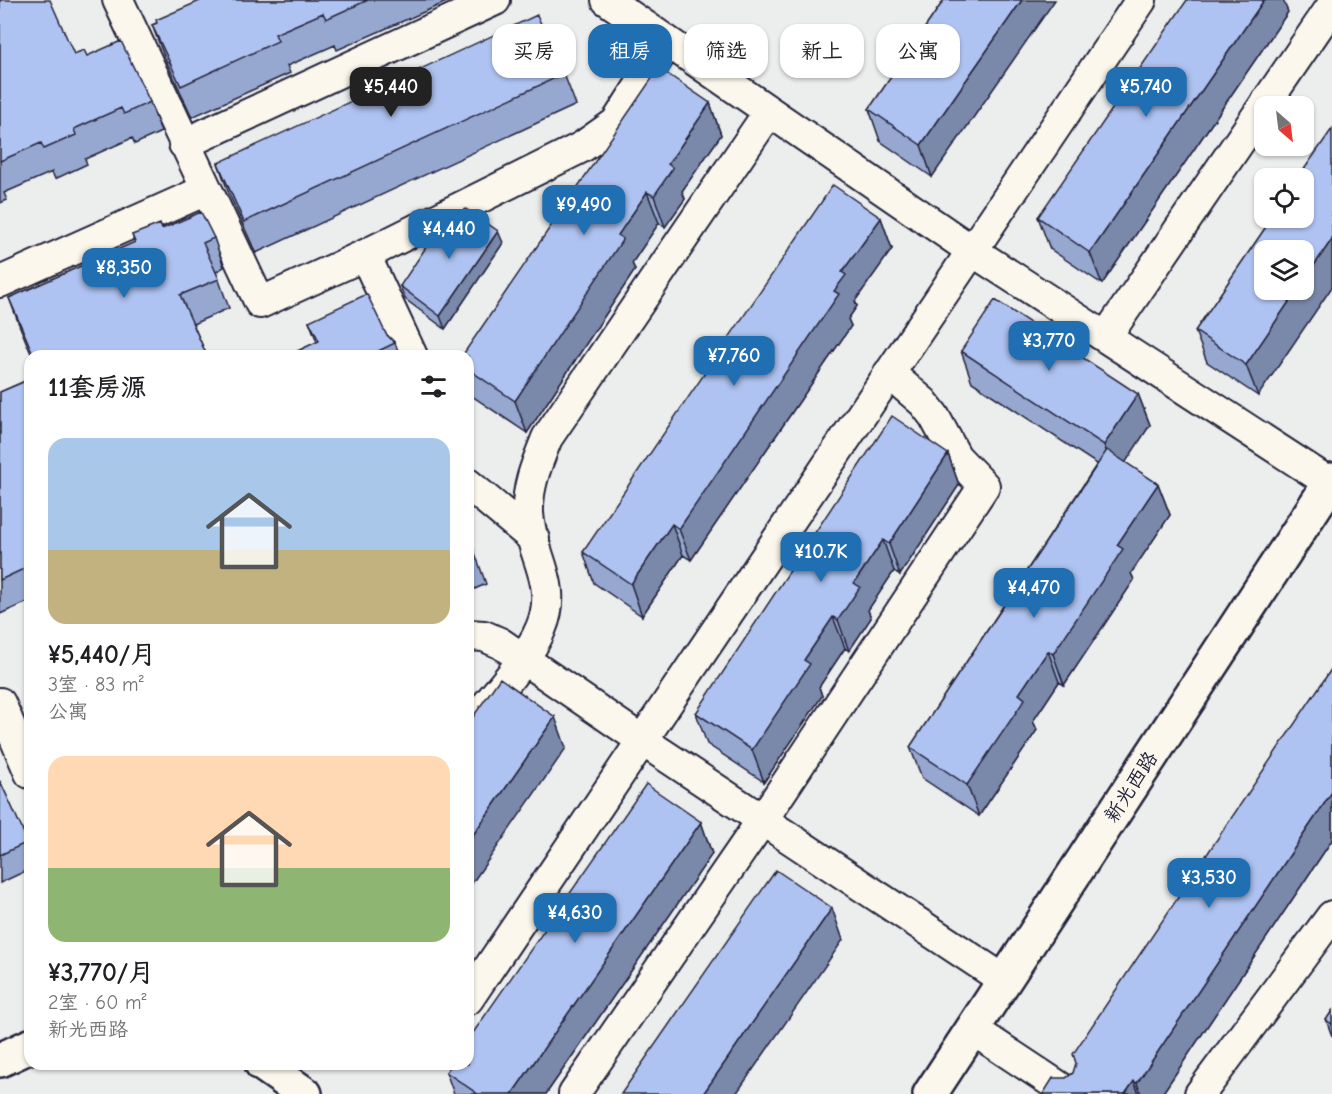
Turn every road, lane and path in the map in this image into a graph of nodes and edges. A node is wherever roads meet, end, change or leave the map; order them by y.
1 (118, 0) edge
2 (495, 0) edge
3 (607, 0) edge
4 (1141, 0) edge
5 (1332, 6) edge
6 (642, 24) edge
7 (672, 45) edge
8 (645, 78) edge
9 (769, 112) junction
10 (184, 144) junction
11 (206, 190) junction
12 (971, 250) junction
13 (365, 255) junction
14 (0, 282) edge
15 (1106, 337) junction
16 (409, 350) edge
17 (889, 373) junction
18 (1331, 481) edge
19 (474, 489) edge
20 (534, 539) junction
21 (474, 635) edge
22 (521, 659) junction
23 (0, 703) edge
24 (474, 720) edge
25 (643, 741) junction
26 (24, 759) edge
27 (763, 819) junction
28 (1332, 916) edge
29 (1004, 980) junction
30 (474, 990) edge
31 (972, 1029) junction
32 (24, 1049) edge
33 (0, 1060) edge
34 (271, 1070) edge
35 (305, 1094) edge
36 (574, 1094) edge
37 (930, 1094) edge
38 (1070, 1094) edge
39 (1200, 1094) edge

1 - 10 street
2 - 10 street
3 - 6 street
4 - 12 street
5 - 15 street
7 - 9 street
8 - 13 street
9 - 12 street
9 - 20 street
10 - 11 street
11 - 13 street
11 - 14 street
12 - 15 street
12 - 17 street
13 - 16 street
15 - 18 street
17 - 25 street
17 - 27 street
18 - 29 street, 新光西路
19 - 20 street
20 - 22 street
21 - 22 street
22 - 24 street
22 - 25 street
23 - 26 street
25 - 27 street
25 - 30 street
27 - 29 street
27 - 36 street
28 - 39 street
29 - 31 street, 新光西路
31 - 37 street, 新光西路
31 - 38 street
32 - 33 street
34 - 35 street

